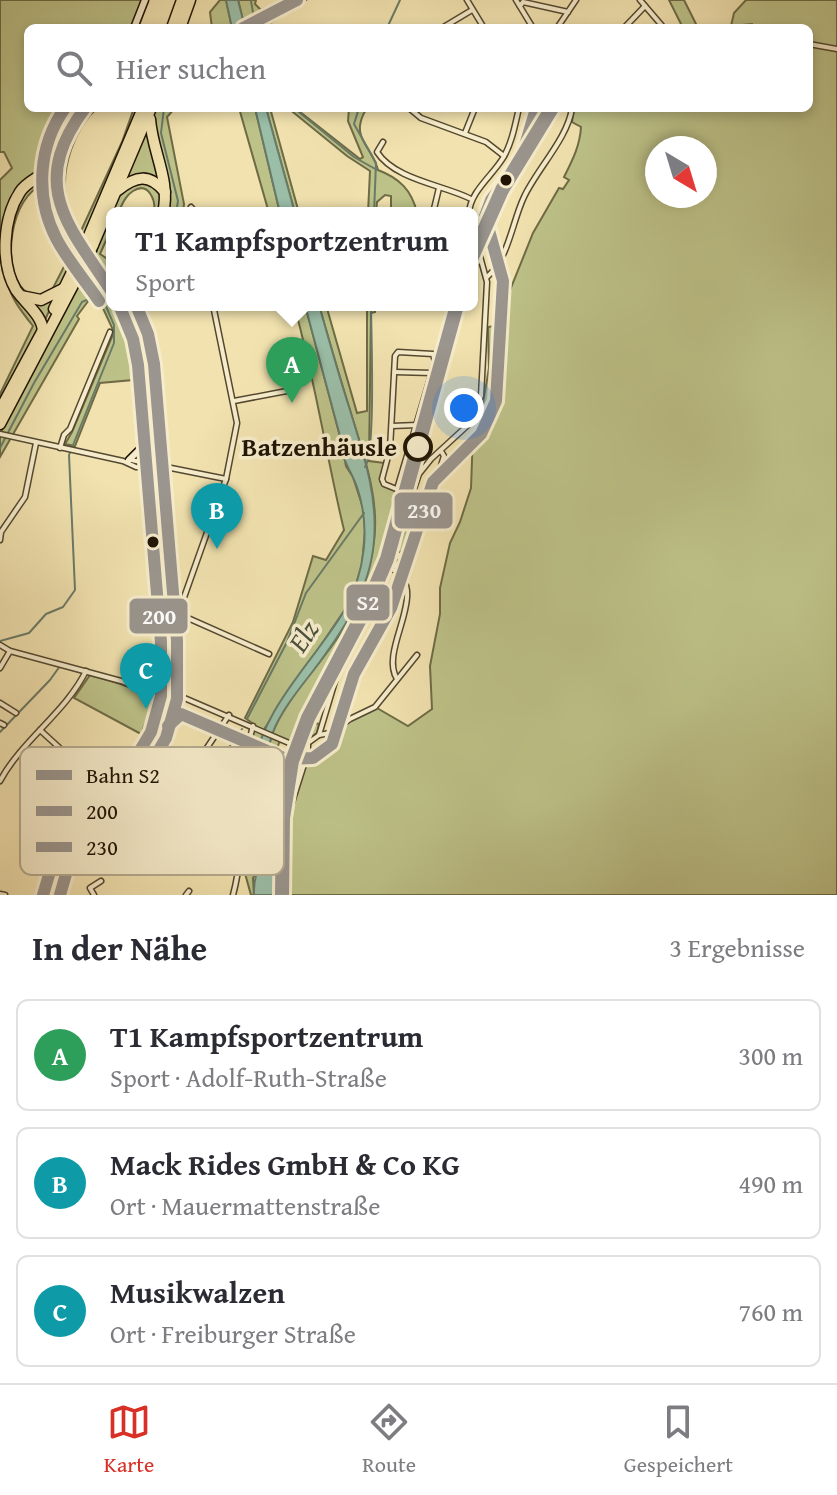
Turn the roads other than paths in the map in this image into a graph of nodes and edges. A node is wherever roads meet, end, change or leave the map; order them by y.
1 (145, 0) edge
2 (182, 0) edge
3 (190, 0) edge
4 (297, 0) edge
5 (467, 0) edge
6 (516, 0) edge
7 (576, 0) edge
8 (640, 0) edge
9 (520, 6) junction
10 (645, 6) junction
11 (472, 10) junction
12 (568, 12) junction
13 (136, 24) edge
14 (173, 24) edge
15 (181, 24) edge
16 (250, 24) edge
17 (449, 24) edge
18 (481, 24) edge
19 (531, 24) edge
20 (560, 24) edge
21 (628, 24) edge
22 (661, 24) edge
23 (813, 45) edge
24 (837, 49) edge
25 (82, 112) edge
26 (147, 112) edge
27 (147, 112) edge
28 (148, 112) edge
29 (414, 112) edge
30 (473, 112) edge
31 (518, 112) edge
32 (571, 112) edge
33 (465, 133) junction
34 (383, 142) dead end
35 (60, 153) junction
36 (504, 156) junction
37 (40, 176) junction
38 (57, 177) junction
39 (439, 187) junction
40 (117, 192) junction
41 (166, 193) junction
42 (471, 199) junction
43 (108, 207) edge
44 (164, 207) edge
45 (434, 207) edge
46 (470, 207) edge
47 (106, 210) edge
48 (86, 242) junction
49 (478, 247) edge
50 (92, 262) dead end
51 (78, 267) junction
52 (106, 274) edge
53 (487, 277) junction
54 (64, 287) junction
55 (21, 296) junction
56 (121, 311) edge
57 (214, 311) edge
58 (43, 331) junction
59 (110, 332) dead end
60 (395, 372) junction
61 (432, 373) junction
62 (292, 390) dead end
63 (234, 401) junction
64 (0, 410) edge
65 (150, 417) dead end
66 (417, 425) junction
67 (392, 426) junction
68 (1, 429) edge
69 (36, 443) junction
70 (144, 445) junction
71 (63, 449) junction
72 (441, 451) junction
73 (127, 460) junction
74 (146, 465) junction
75 (161, 469) junction
76 (226, 479) junction
77 (147, 483) junction
78 (397, 489) junction
79 (411, 495) junction
80 (0, 540) edge
81 (390, 568) junction
82 (172, 611) junction
83 (158, 612) junction
84 (0, 645) edge
85 (10, 651) junction
86 (269, 654) dead end
87 (417, 655) dead end
88 (0, 668) edge
89 (162, 668) junction
90 (86, 671) junction
91 (397, 679) junction
92 (135, 685) junction
93 (145, 685) junction
94 (161, 693) junction
95 (174, 698) junction
96 (184, 698) junction
97 (0, 703) edge
98 (16, 713) dead end
99 (157, 714) junction
100 (229, 715) junction
101 (255, 727) junction
102 (40, 730) junction
103 (319, 735) junction
104 (308, 746) junction
105 (25, 747) edge
106 (59, 747) edge
107 (142, 747) edge
108 (207, 747) edge
109 (250, 747) edge
110 (20, 752) edge
111 (0, 781) edge
112 (50, 875) edge
113 (237, 875) edge
114 (101, 881) dead end
115 (43, 895) edge
116 (94, 895) edge
117 (233, 895) edge
118 (285, 895) edge

1 - 13 street
2 - 14 highway
3 - 15 highway
4 - 16 street
5 - 11 street
6 - 9 street
7 - 12 street
8 - 10 street
9 - 12 street
9 - 19 street
10 - 21 street
10 - 22 street
11 - 17 street
11 - 18 street
12 - 20 street
23 - 24 street
25 - 35 street
26 - 40 highway
27 - 48 highway
28 - 41 highway
29 - 33 street
30 - 33 street
31 - 36 street
32 - 53 street
33 - 36 street
34 - 39 street
35 - 37 highway
35 - 38 street
36 - 42 street
37 - 38 highway
37 - 55 highway
38 - 48 street
39 - 42 street
39 - 45 street
40 - 41 highway
40 - 43 highway
41 - 44 highway
42 - 46 street
47 - 48 highway
48 - 51 highway, bridge
49 - 53 street
50 - 52 street
51 - 54 highway
51 - 68 highway
53 - 72 street
54 - 55 highway
54 - 58 highway
55 - 58 highway
56 - 70 street
57 - 63 street
58 - 64 highway
59 - 71 street
60 - 61 street
60 - 61 street
60 - 67 street
61 - 66 street
62 - 63 street
63 - 76 street
65 - 75 street
66 - 67 street
66 - 78 street
67 - 78 street
68 - 69 street
69 - 71 street
69 - 80 street
70 - 73 street
70 - 74 street
71 - 73 street
72 - 79 street
72 - 81 street
73 - 74 street
74 - 75 street
74 - 77 street
75 - 76 street
75 - 77 street
76 - 82 street
77 - 83 street
78 - 79 street
79 - 81 street
81 - 91 street
81 - 103 street
82 - 83 street
82 - 86 street
83 - 89 street
84 - 85 street
85 - 88 street
85 - 90 street
87 - 91 street
89 - 93 street
89 - 94 street
90 - 92 street
90 - 102 street
91 - 103 street
92 - 93 street
92 - 94 street
93 - 94 street
94 - 95 street
94 - 96 street
94 - 99 street
95 - 96 street
95 - 99 street
96 - 100 street
97 - 98 street
99 - 107 street
100 - 101 street
100 - 108 street
101 - 104 street
101 - 109 street
102 - 105 street
102 - 106 street
103 - 104 street
104 - 118 street
110 - 111 street
112 - 115 street
113 - 117 street
114 - 116 street

